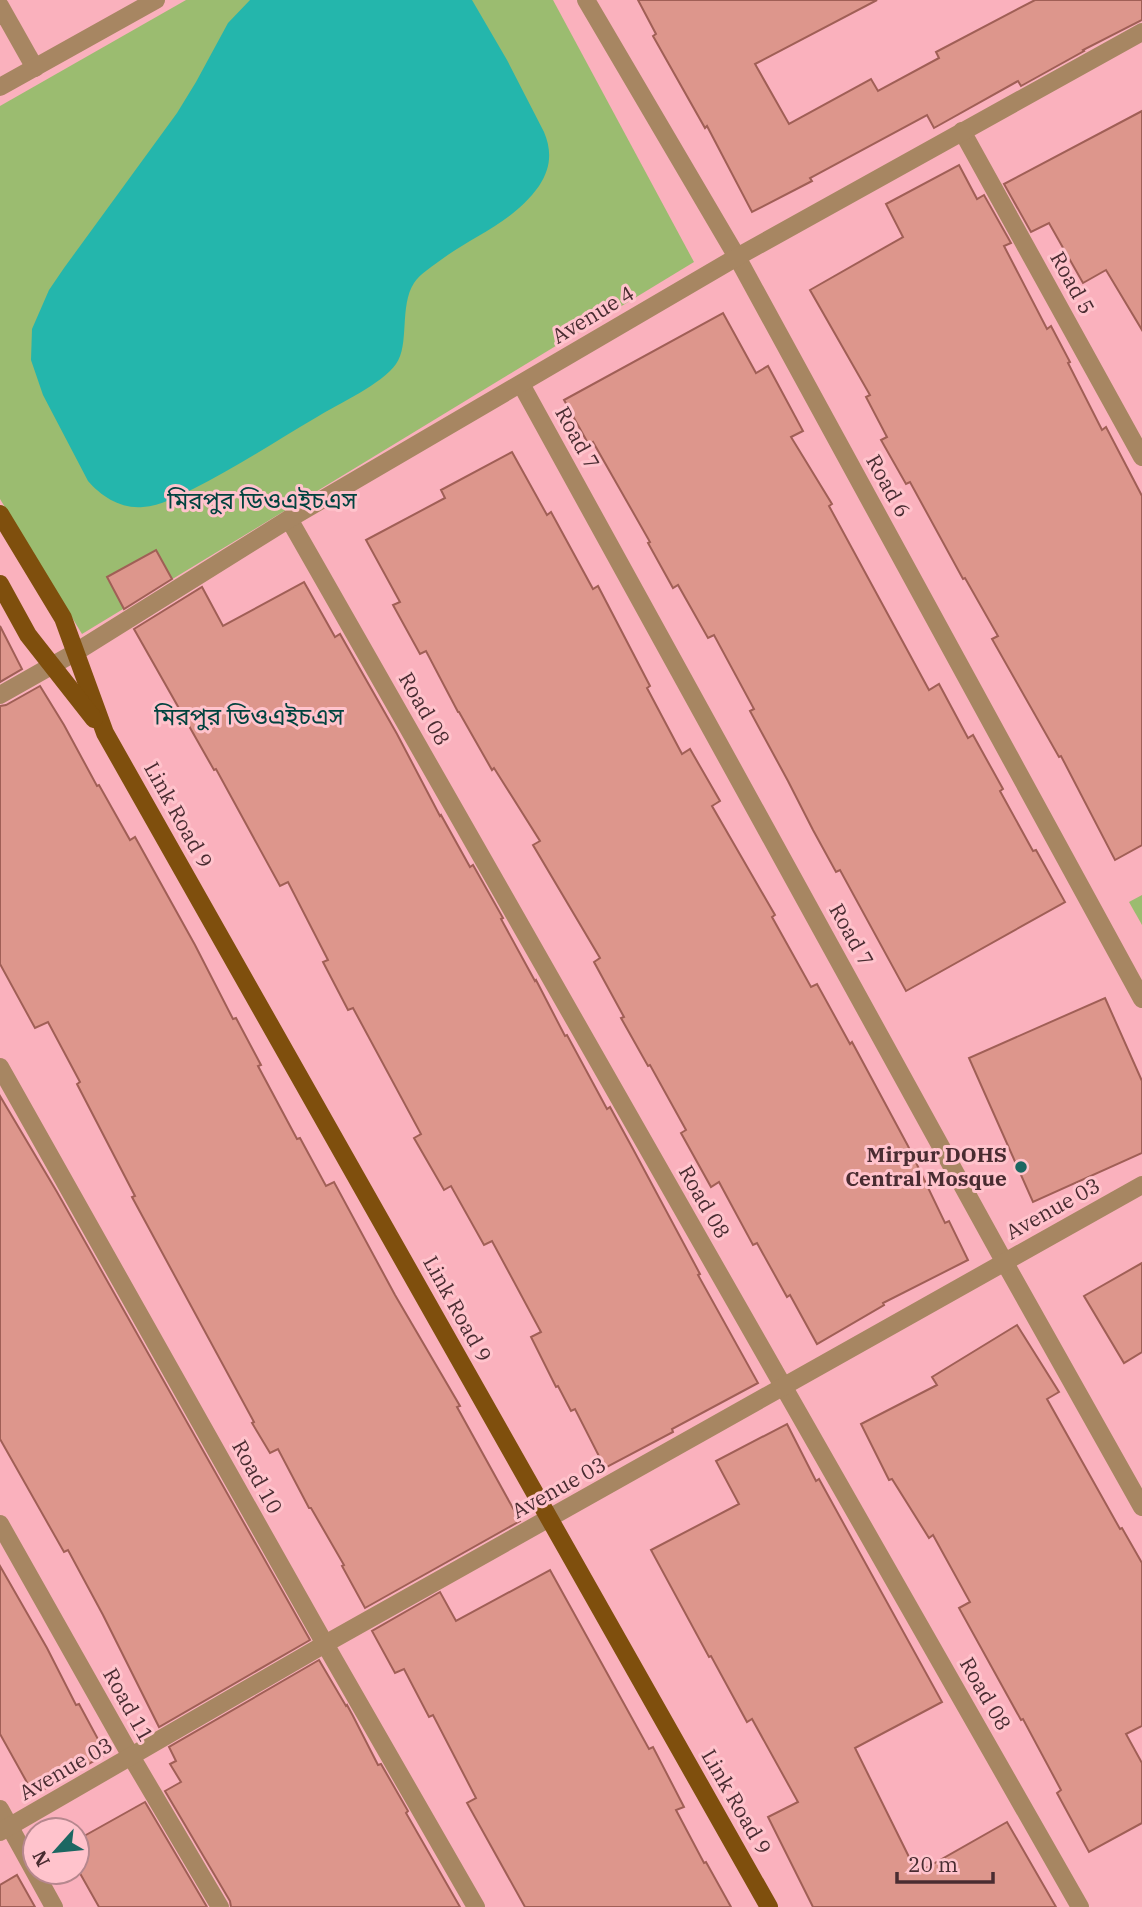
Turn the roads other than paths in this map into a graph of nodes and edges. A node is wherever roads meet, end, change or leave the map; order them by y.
1 (156, 0) edge
2 (586, 0) edge
3 (0, 6) edge
4 (1142, 32) edge
5 (35, 68) junction
6 (0, 87) edge
7 (962, 131) junction
8 (737, 257) junction
9 (521, 384) junction
10 (1142, 457) edge
11 (0, 514) edge
12 (289, 519) junction
13 (0, 584) edge
14 (76, 652) junction
15 (52, 666) junction
16 (0, 695) edge
17 (105, 733) junction
18 (1142, 999) edge
19 (0, 1067) edge
20 (1142, 1185) edge
21 (1005, 1263) junction
22 (784, 1387) junction
23 (1142, 1507) edge
24 (550, 1519) junction
25 (0, 1524) edge
26 (325, 1644) junction
27 (132, 1758) junction
28 (0, 1809) edge
29 (5, 1830) edge
30 (54, 1907) edge
31 (220, 1907) edge
32 (476, 1907) edge
33 (769, 1907) edge
34 (1080, 1907) edge

1 - 5 street
2 - 8 street, Road 6
3 - 5 street
4 - 7 street, Avenue 4
5 - 6 street
7 - 8 street, Avenue 4
7 - 10 street, Road 5
8 - 9 street, Avenue 4
8 - 18 street, Road 6
9 - 12 street, Avenue 4
9 - 21 street, Road 7
11 - 14 main road, Link Road 9
12 - 14 street, Avenue 4
12 - 22 street, Road 08
13 - 15 main road, Link Road 9
14 - 15 street, Avenue 4
14 - 17 main road, Link Road 9
15 - 16 street, Avenue 4
15 - 17 main road, Link Road 9
17 - 24 main road, Link Road 9
19 - 26 street, Road 10
20 - 21 street, Avenue 03
21 - 22 street, Avenue 03
21 - 23 street, Road 7
22 - 24 street, Avenue 03
22 - 34 street, Road 08
24 - 26 street, Avenue 03
24 - 33 main road, Link Road 9
25 - 27 street, Road 11
26 - 27 street, Avenue 03
26 - 32 street, Road 10
27 - 29 street, Avenue 03
27 - 31 street, Road 11
28 - 29 street
29 - 30 street

